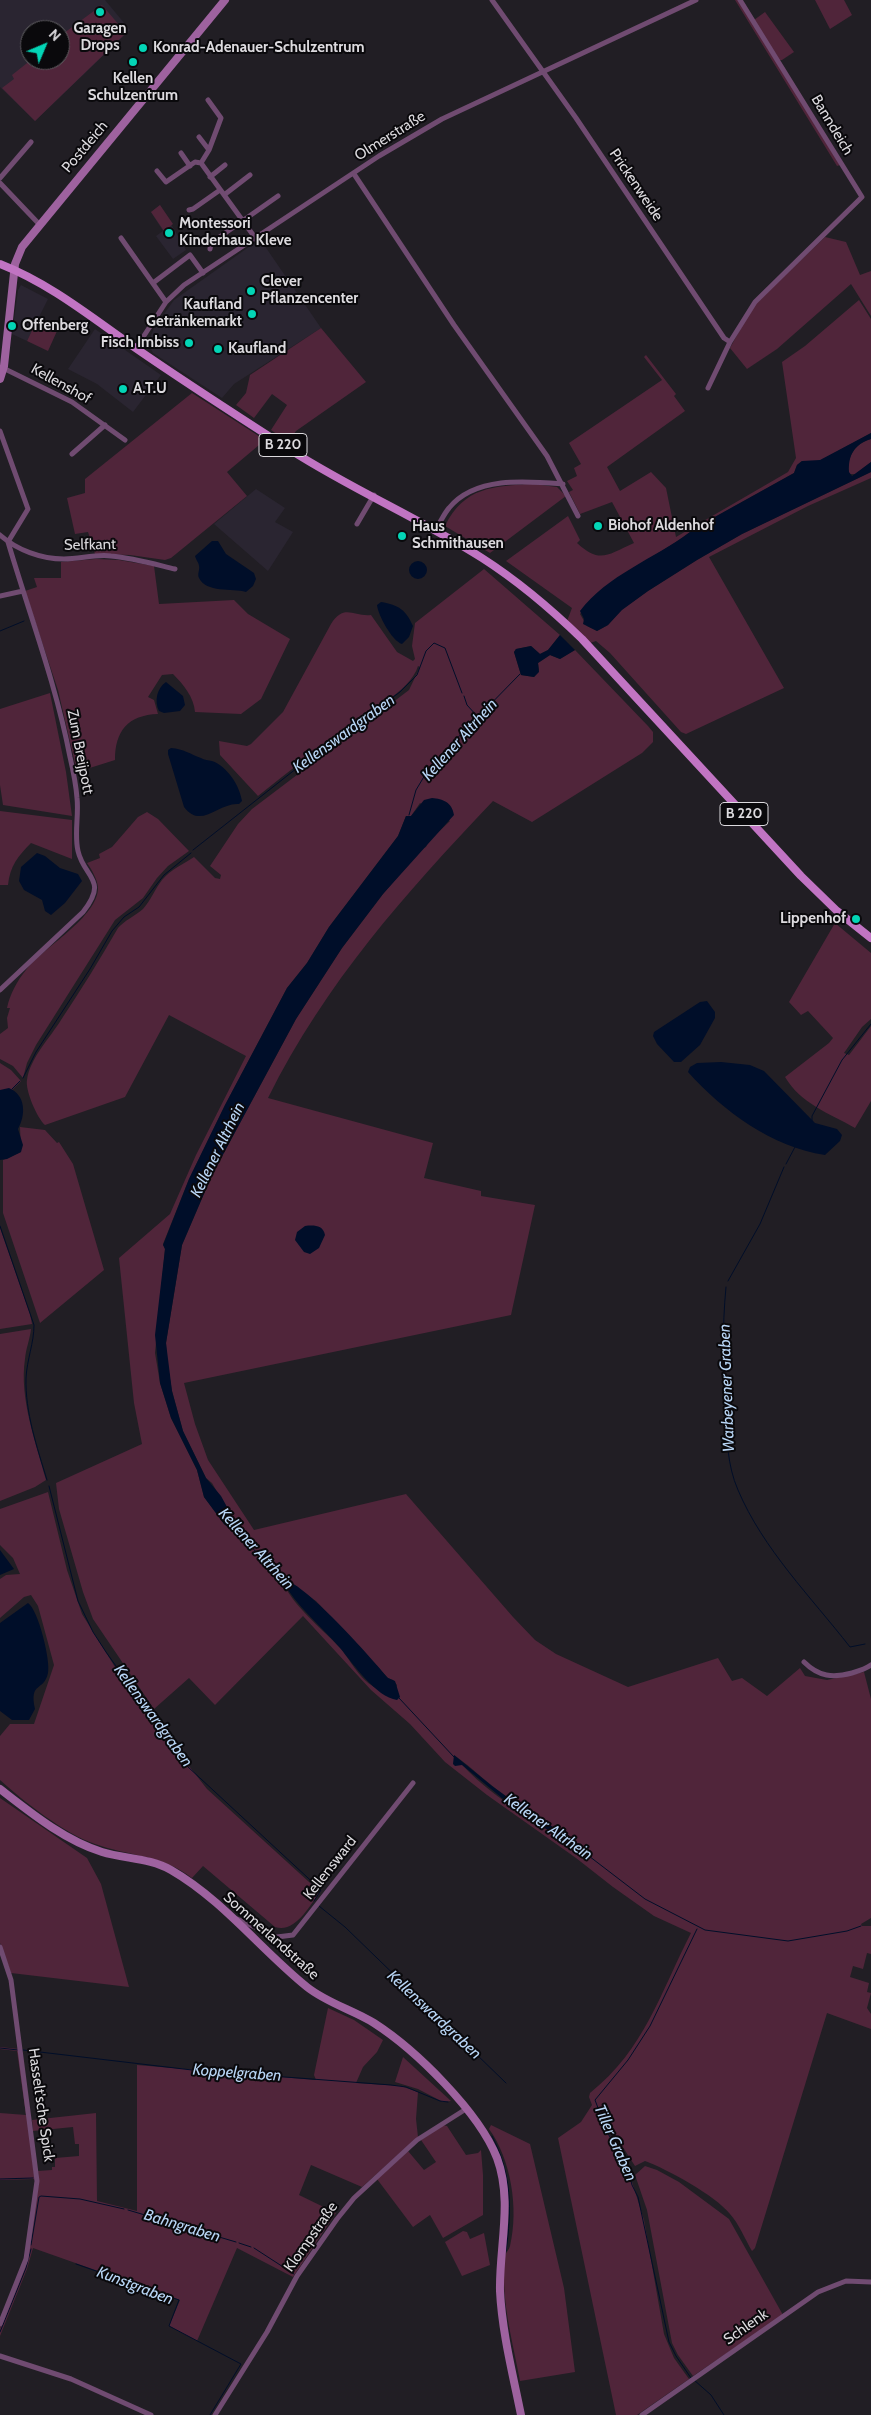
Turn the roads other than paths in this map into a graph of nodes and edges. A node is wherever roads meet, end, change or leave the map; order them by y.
1 (224, 0) edge
2 (492, 0) edge
3 (696, 0) edge
4 (740, 0) edge
5 (543, 71) junction
6 (208, 100) dead end
7 (199, 137) dead end
8 (32, 142) dead end
9 (209, 150) junction
10 (181, 153) dead end
11 (201, 163) junction
12 (225, 164) dead end
13 (190, 166) junction
14 (157, 171) dead end
15 (354, 174) junction
16 (250, 175) dead end
17 (210, 177) junction
18 (0, 178) edge
19 (0, 183) edge
20 (220, 190) junction
21 (224, 195) junction
22 (278, 196) dead end
23 (189, 210) dead end
24 (243, 222) junction
25 (39, 224) junction
26 (121, 238) dead end
27 (256, 239) junction
28 (210, 249) dead end
29 (0, 264) edge
30 (15, 270) junction
31 (203, 273) junction
32 (24, 274) junction
33 (13, 284) junction
34 (153, 284) junction
35 (166, 302) junction
36 (730, 342) junction
37 (136, 348) junction
38 (2, 366) edge
39 (0, 380) edge
40 (708, 388) dead end
41 (105, 425) junction
42 (0, 431) edge
43 (125, 440) dead end
44 (72, 454) dead end
45 (563, 484) junction
46 (373, 496) junction
47 (578, 516) dead end
48 (357, 524) dead end
49 (434, 531) junction
50 (0, 535) edge
51 (8, 542) junction
52 (175, 569) dead end
53 (22, 591) junction
54 (0, 596) edge
55 (871, 938) edge
56 (0, 990) edge
57 (804, 1662) dead end
58 (871, 1665) edge
59 (413, 1783) dead end
60 (0, 1789) edge
61 (230, 1916) junction
62 (0, 1946) edge
63 (466, 2109) junction
64 (871, 2282) edge
65 (0, 2324) edge
66 (0, 2356) edge
67 (150, 2415) edge
68 (215, 2415) edge
69 (521, 2415) edge
70 (642, 2415) edge

1 - 25 street, Postdeich
2 - 5 street, Prickenweide
3 - 5 street, Olmerstraße
4 - 36 street, Banndeich
5 - 15 street, Olmerstraße
5 - 36 street, Prickenweide
6 - 9 street
7 - 9 street
8 - 18 street
9 - 11 street
10 - 13 street
11 - 13 street
11 - 17 street
12 - 17 street
13 - 14 street
15 - 27 street, Olmerstraße
15 - 45 street
16 - 21 street
17 - 20 street
19 - 25 street
20 - 21 street
20 - 23 street
21 - 24 street
22 - 24 street
24 - 27 street
24 - 28 street
25 - 30 street, Postdeich
26 - 34 street
27 - 31 street, Olmerstraße
29 - 30 main road, B 220
30 - 32 main road, B 220
30 - 33 street, Postdeich
31 - 34 street
31 - 35 street, Olmerstraße
32 - 33 street
32 - 37 main road, B 220
33 - 38 street, Postdeich
34 - 35 street
35 - 37 street, Olmerstraße
36 - 40 street
37 - 46 main road, B 220
38 - 39 street, Postdeich
38 - 41 street, Kellenshof
41 - 43 street, Kellenshof
41 - 44 street
42 - 51 street
45 - 47 street
45 - 49 street
46 - 48 street
46 - 49 main road, B 220
49 - 55 main road, B 220
50 - 51 street
51 - 52 street, Selfkant
51 - 53 street, Zum Breijpott
53 - 54 street
53 - 56 street, Zum Breijpott
57 - 58 street
59 - 61 street, Kellensward
60 - 61 street, Sommerlandstraße
61 - 63 street, Sommerlandstraße
62 - 65 street, Hasselt'sche Spick
63 - 68 street, Klompstraße
63 - 69 street, Sommerlandstraße
64 - 70 street, Schlenk
66 - 67 street

